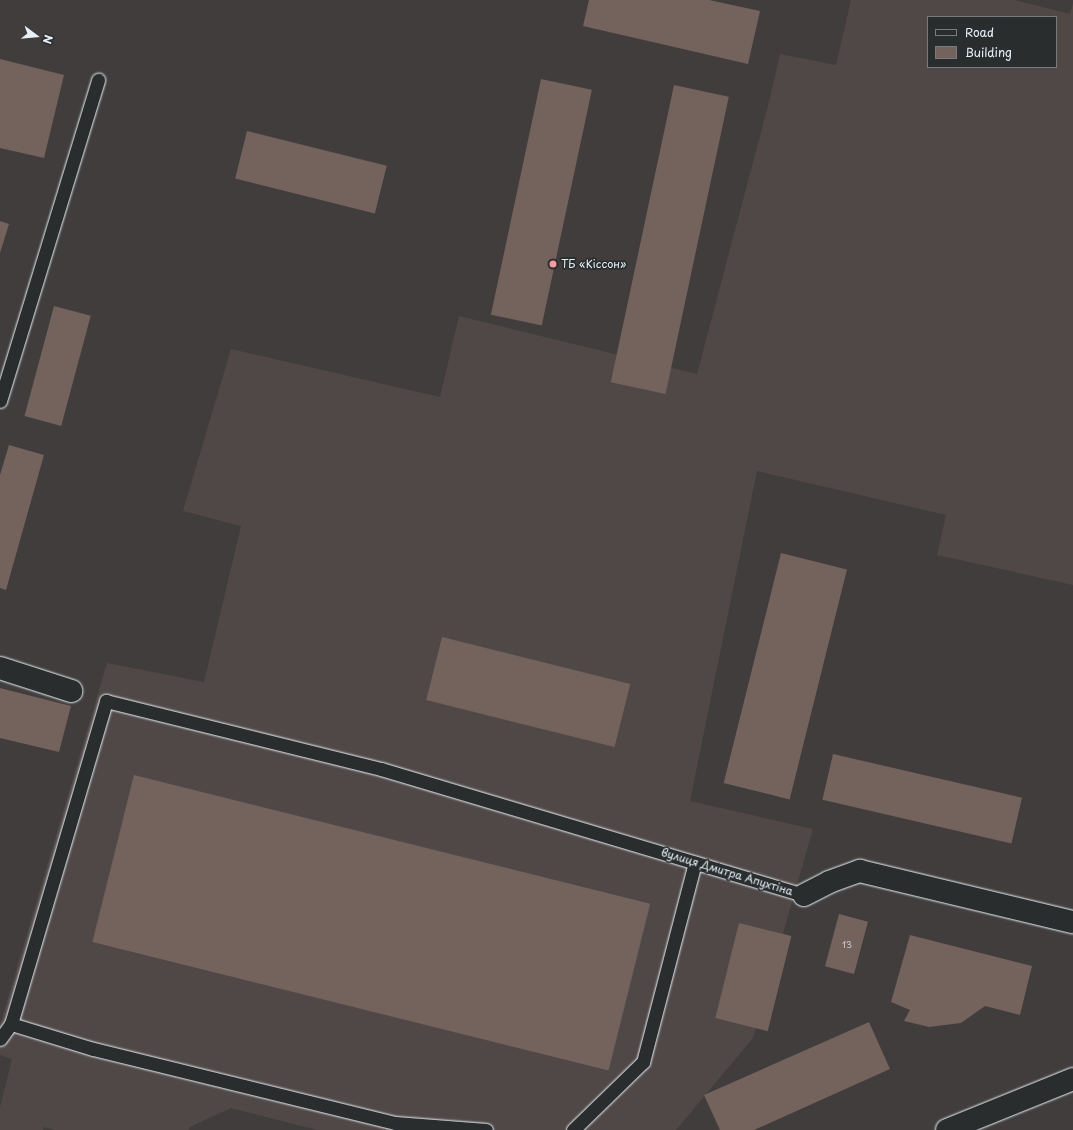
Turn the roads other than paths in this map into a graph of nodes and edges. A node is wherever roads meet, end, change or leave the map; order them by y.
1 (98, 80) dead end
2 (0, 401) edge
3 (0, 668) edge
4 (71, 691) dead end
5 (695, 863) junction
6 (804, 895) joint
7 (1073, 922) edge
8 (11, 1024) junction
9 (0, 1038) edge
10 (1073, 1079) edge
11 (486, 1130) edge
12 (573, 1130) edge
13 (947, 1130) edge

1 - 2 lane
3 - 4 street
5 - 6 lane, вулиця Дмитра Апухтіна
5 - 8 lane, вулиця Дмитра Апухтіна
5 - 12 lane
6 - 7 street, вулиця Дмитра Апухтіна
8 - 9 lane
8 - 11 lane
10 - 13 street

